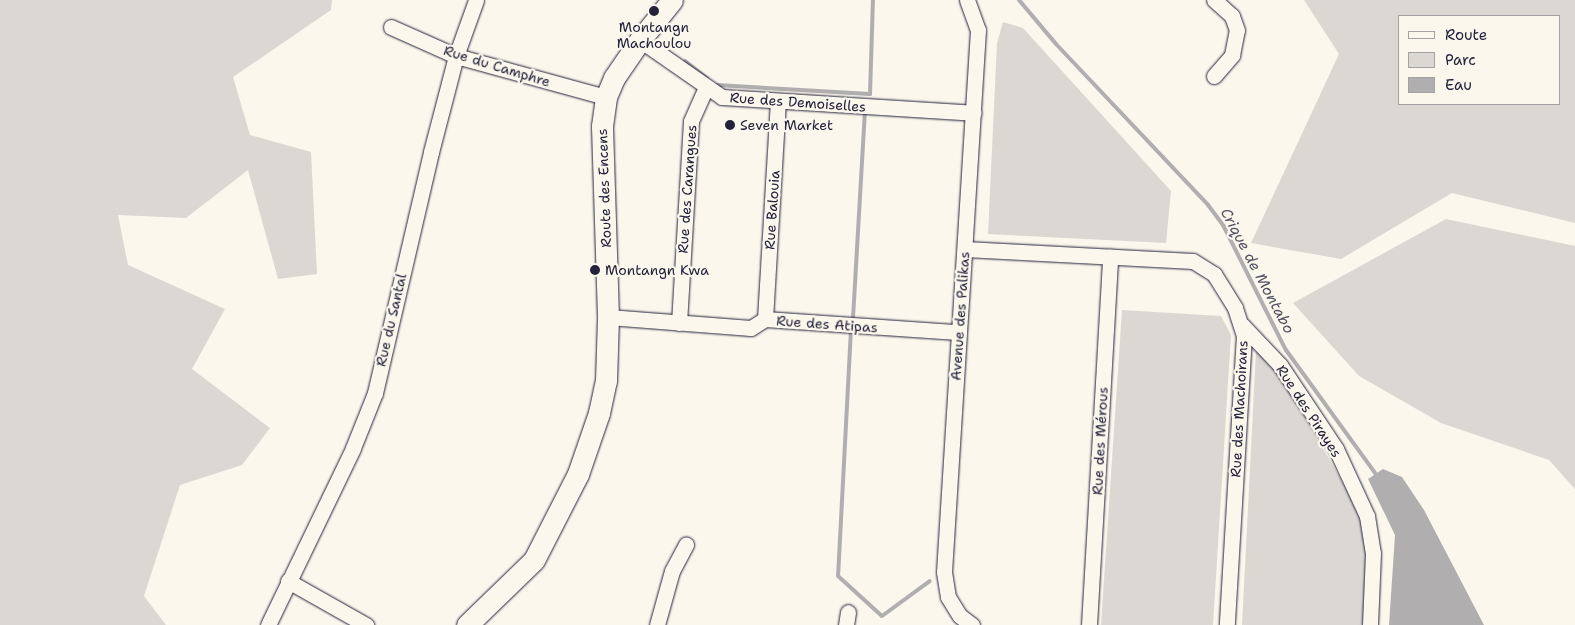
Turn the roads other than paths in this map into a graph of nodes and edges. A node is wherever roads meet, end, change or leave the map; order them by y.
1 (476, 0) edge
2 (672, 0) edge
3 (967, 0) edge
4 (1214, 0) edge
5 (391, 27) dead end
6 (640, 40) junction
7 (456, 56) junction
8 (1214, 76) dead end
9 (706, 88) junction
10 (606, 97) junction
11 (778, 101) junction
12 (973, 114) junction
13 (964, 249) junction
14 (1110, 257) junction
15 (608, 317) junction
16 (765, 319) junction
17 (678, 323) junction
18 (1242, 325) junction
19 (958, 332) junction
20 (686, 545) dead end
21 (288, 581) junction
22 (268, 625) edge
23 (366, 625) edge
24 (467, 625) edge
25 (656, 625) edge
26 (972, 625) edge
27 (1089, 625) edge
28 (1227, 625) edge
29 (1370, 625) edge

1 - 7 street, Rue du Santal
2 - 6 street, Route des Encens
3 - 12 street, Avenue des Palikas
4 - 8 street
5 - 7 street, Rue du Camphre
6 - 9 street, Rue des Demoiselles
6 - 10 street, Route des Encens
7 - 10 street, Rue du Camphre
7 - 21 street, Rue du Santal
9 - 11 street, Rue des Demoiselles
9 - 17 street, Rue des Carangues
10 - 15 street, Route des Encens
11 - 12 street, Rue des Demoiselles
11 - 16 street, Rue Balouia
12 - 13 street, Avenue des Palikas
13 - 14 street, Rue des Machoirans
13 - 19 street, Avenue des Palikas
14 - 18 street, Rue des Machoirans
14 - 27 street, Rue des Mérous
15 - 17 street, Rue des Atipas
15 - 24 street, Route des Encens
16 - 17 street, Rue des Atipas
16 - 19 street, Rue des Atipas
18 - 28 street, Rue des Machoirans
18 - 29 street, Rue des Pirayes
19 - 26 street, Avenue des Palikas
20 - 25 street
21 - 22 street, Rue du Santal
21 - 23 street

